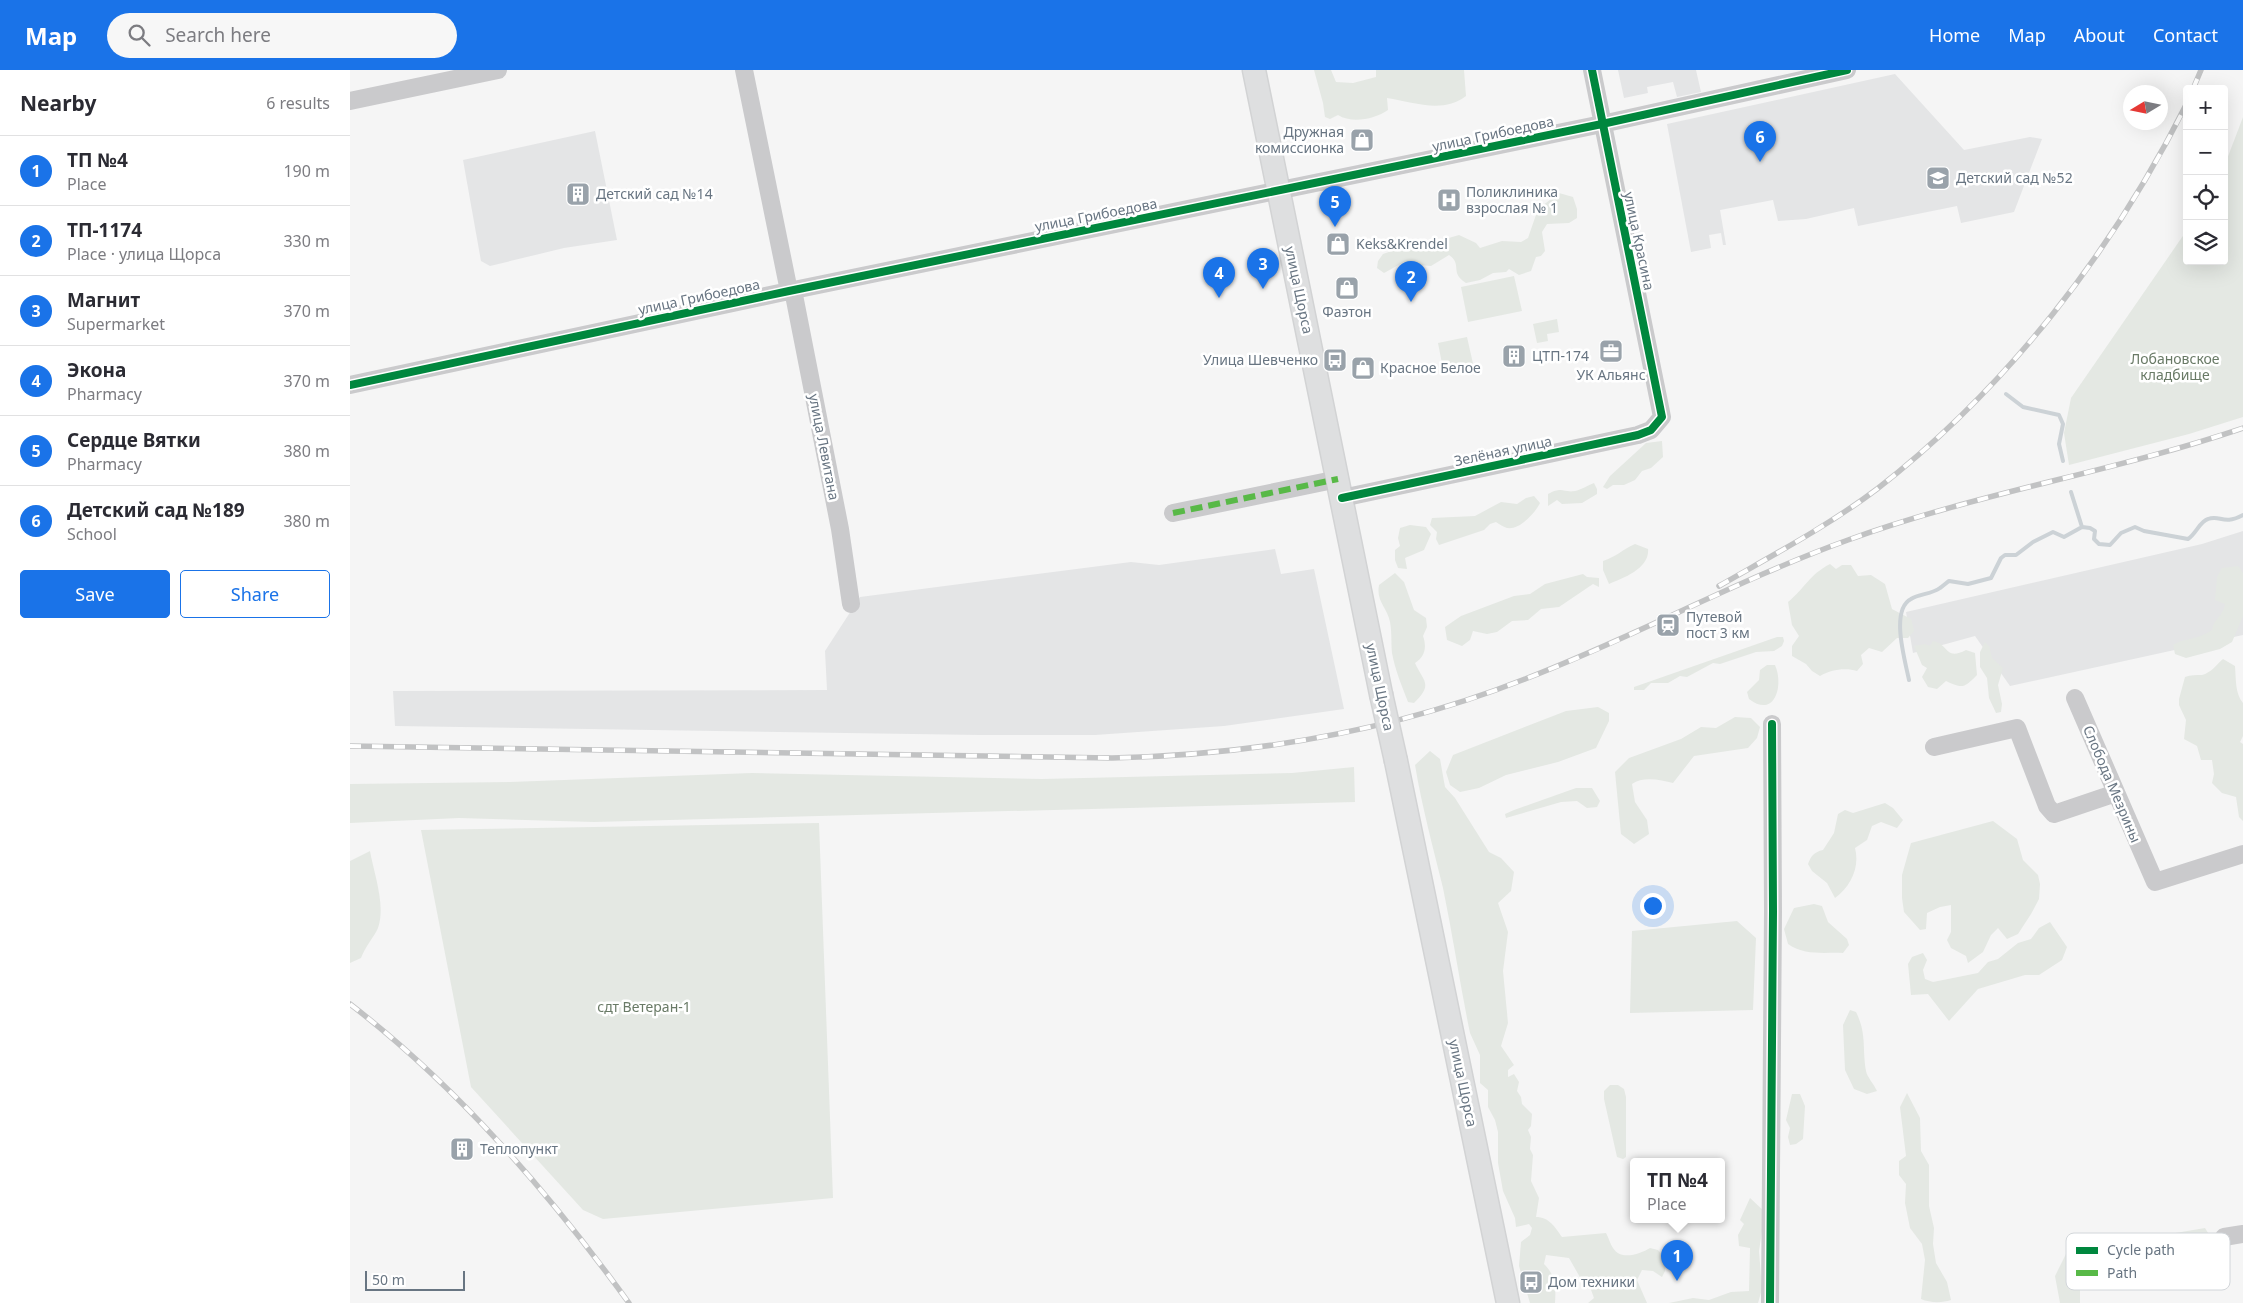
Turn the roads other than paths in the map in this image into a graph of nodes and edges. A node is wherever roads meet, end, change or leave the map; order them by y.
1 (498, 70) edge
2 (744, 70) edge
3 (1254, 70) edge
4 (1592, 70) edge
5 (1847, 70) edge
6 (350, 101) edge
7 (1602, 124) junction
8 (1278, 191) junction
9 (791, 290) junction
10 (350, 385) edge
11 (1662, 417) joint
12 (1340, 489) junction
13 (1173, 513) dead end
14 (851, 604) dead end
15 (2075, 698) dead end
16 (1772, 724) dead end
17 (1934, 747) dead end
18 (2116, 793) junction
19 (2243, 854) edge
20 (2243, 1234) edge
21 (2230, 1236) edge
22 (1508, 1303) edge
23 (1770, 1303) edge

1 - 6 street
2 - 9 street, улица Левитана
3 - 8 main road, улица Щорса
4 - 7 street, улица Красина
5 - 7 street, улица Грибоедова
7 - 8 street, улица Грибоедова
7 - 11 street, улица Красина
8 - 9 street, улица Грибоедова
8 - 12 main road, улица Щорса
9 - 10 street, улица Грибоедова
9 - 14 street, улица Левитана
11 - 12 street, Зелёная улица
12 - 13 street, Зелёная улица
12 - 22 main road, улица Щорса, bridge
15 - 18 street, Слобода Мезрины
16 - 23 street
17 - 18 street
18 - 19 street, Слобода Мезрины
20 - 21 street

